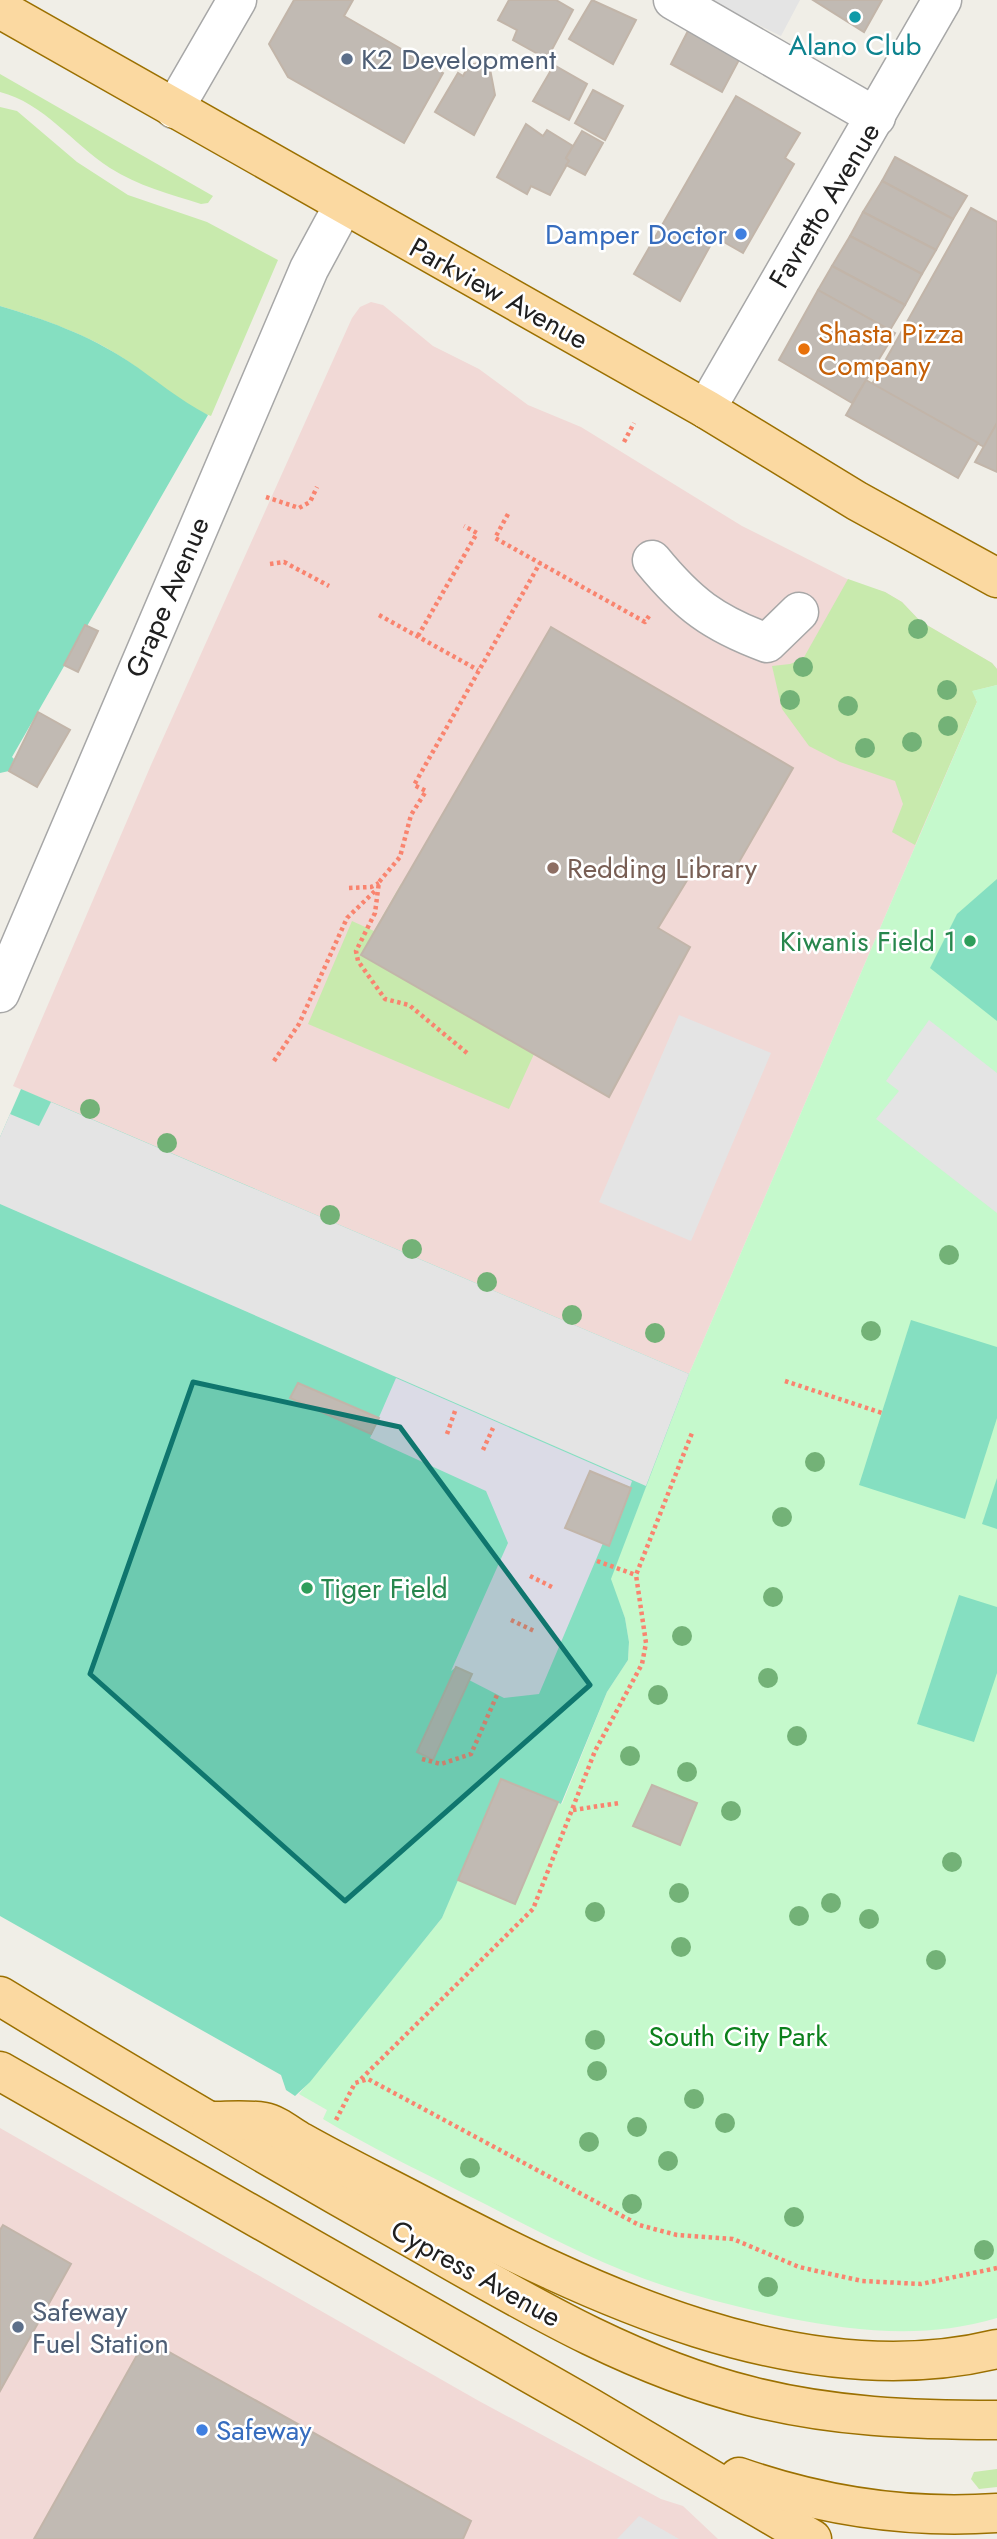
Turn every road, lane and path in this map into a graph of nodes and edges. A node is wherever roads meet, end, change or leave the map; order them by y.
1 (237, 0) edge
2 (673, 0) edge
3 (942, 0) edge
4 (0, 9) edge
5 (174, 109) junction
6 (876, 117) junction
7 (343, 206) junction
8 (706, 409) junction
9 (634, 423) dead end
10 (624, 442) dead end
11 (317, 487) dead end
12 (266, 497) dead end
13 (508, 514) dead end
14 (464, 526) dead end
15 (652, 560) dead end
16 (540, 563) junction
17 (270, 564) dead end
18 (997, 578) edge
19 (329, 586) dead end
20 (655, 606) dead end
21 (799, 612) dead end
22 (379, 615) dead end
23 (418, 636) junction
24 (478, 670) junction
25 (379, 882) junction
26 (349, 888) dead end
27 (376, 890) junction
28 (0, 993) edge
29 (467, 1053) dead end
30 (274, 1061) dead end
31 (785, 1381) dead end
32 (456, 1411) dead end
33 (882, 1413) dead end
34 (493, 1428) dead end
35 (692, 1433) dead end
36 (447, 1434) dead end
37 (483, 1450) dead end
38 (597, 1561) dead end
39 (636, 1575) junction
40 (530, 1576) dead end
41 (554, 1588) dead end
42 (511, 1620) dead end
43 (534, 1631) dead end
44 (497, 1695) dead end
45 (422, 1759) dead end
46 (619, 1803) dead end
47 (573, 1810) junction
48 (0, 1996) edge
49 (0, 2071) edge
50 (361, 2079) junction
51 (205, 2121) junction
52 (333, 2125) dead end
53 (997, 2268) edge
54 (997, 2349) edge
55 (997, 2420) edge
56 (671, 2454) junction
57 (997, 2513) edge
58 (812, 2539) edge

1 - 5 street
2 - 6 street
3 - 6 street, Favretto Avenue
4 - 5 main road, Parkview Avenue
5 - 7 main road, Parkview Avenue
6 - 8 street, Favretto Avenue
7 - 8 main road, Parkview Avenue
7 - 28 street, Grape Avenue
8 - 18 main road, Parkview Avenue
9 - 10 path
11 - 12 path
13 - 16 path
14 - 23 path
15 - 21 street
16 - 20 path
16 - 24 path
17 - 19 path
22 - 23 path
23 - 24 path
24 - 25 path
25 - 26 path
25 - 27 path
27 - 29 path
27 - 30 path
31 - 33 path
32 - 36 path
34 - 37 path
35 - 39 path
38 - 39 path
39 - 47 path
40 - 41 path
42 - 43 path
44 - 45 path
46 - 47 path
47 - 50 path
48 - 51 main road, Cypress Avenue
49 - 56 main road, Cypress Avenue
50 - 52 path
50 - 53 path
51 - 54 main road
51 - 55 main road, Cypress Avenue
56 - 57 main road
56 - 58 main road, Cypress Avenue

